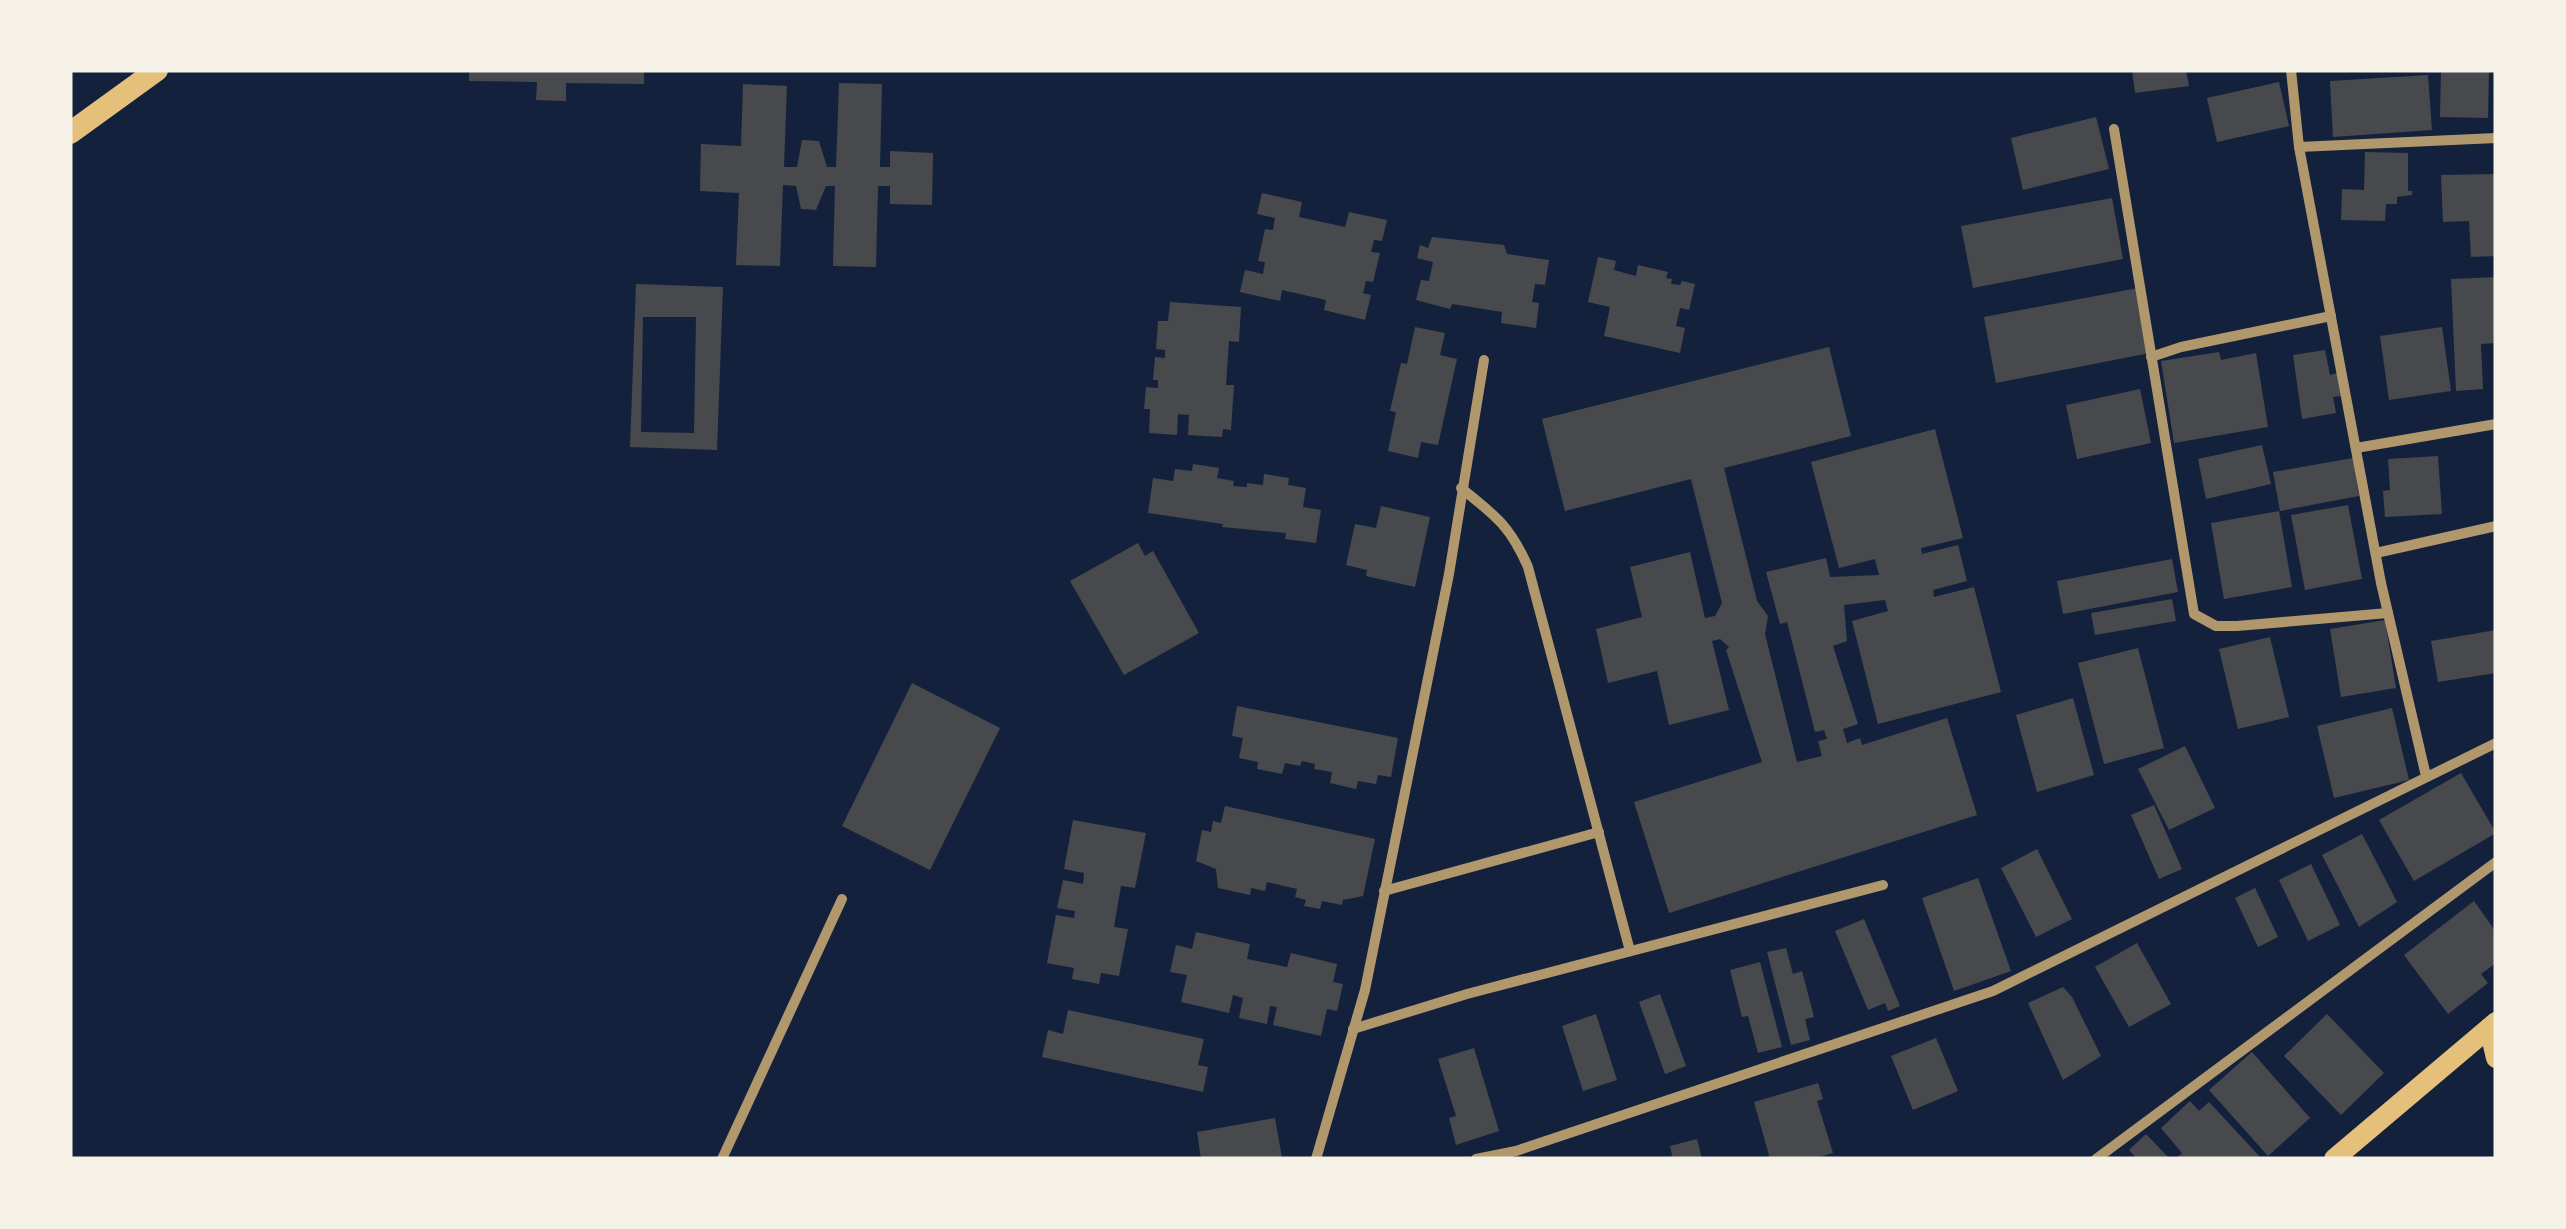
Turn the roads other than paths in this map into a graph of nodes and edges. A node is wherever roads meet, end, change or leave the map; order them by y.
1 (157, 70) edge
2 (2290, 70) edge
3 (2114, 129) dead end
4 (70, 133) edge
5 (2496, 138) edge
6 (2299, 148) junction
7 (2331, 316) junction
8 (2151, 357) junction
9 (1484, 360) dead end
10 (2496, 424) edge
11 (2356, 448) junction
12 (1461, 488) junction
13 (2496, 526) edge
14 (2376, 553) junction
15 (2388, 612) junction
16 (2496, 743) edge
17 (2426, 776) junction
18 (1599, 832) junction
19 (2496, 862) edge
20 (1883, 885) dead end
21 (1384, 890) junction
22 (842, 898) dead end
23 (1630, 951) junction
24 (2492, 1025) edge
25 (1353, 1029) junction
26 (2496, 1058) edge
27 (1502, 1156) edge
28 (722, 1159) edge
29 (1316, 1159) edge
30 (1476, 1159) edge
31 (2096, 1159) edge
32 (2334, 1159) edge

1 - 4 main road
2 - 6 street
3 - 8 street
5 - 6 street
6 - 7 street
7 - 8 street
7 - 11 street
8 - 15 street
9 - 12 street
10 - 11 street
11 - 14 street
12 - 18 street
12 - 21 street
13 - 14 street
14 - 15 street
15 - 17 street
16 - 17 street
17 - 27 street
18 - 21 street
18 - 23 street
19 - 31 street
20 - 23 street
21 - 25 street
22 - 28 street
23 - 25 street
24 - 26 main road
24 - 32 main road
25 - 29 street
27 - 30 street

